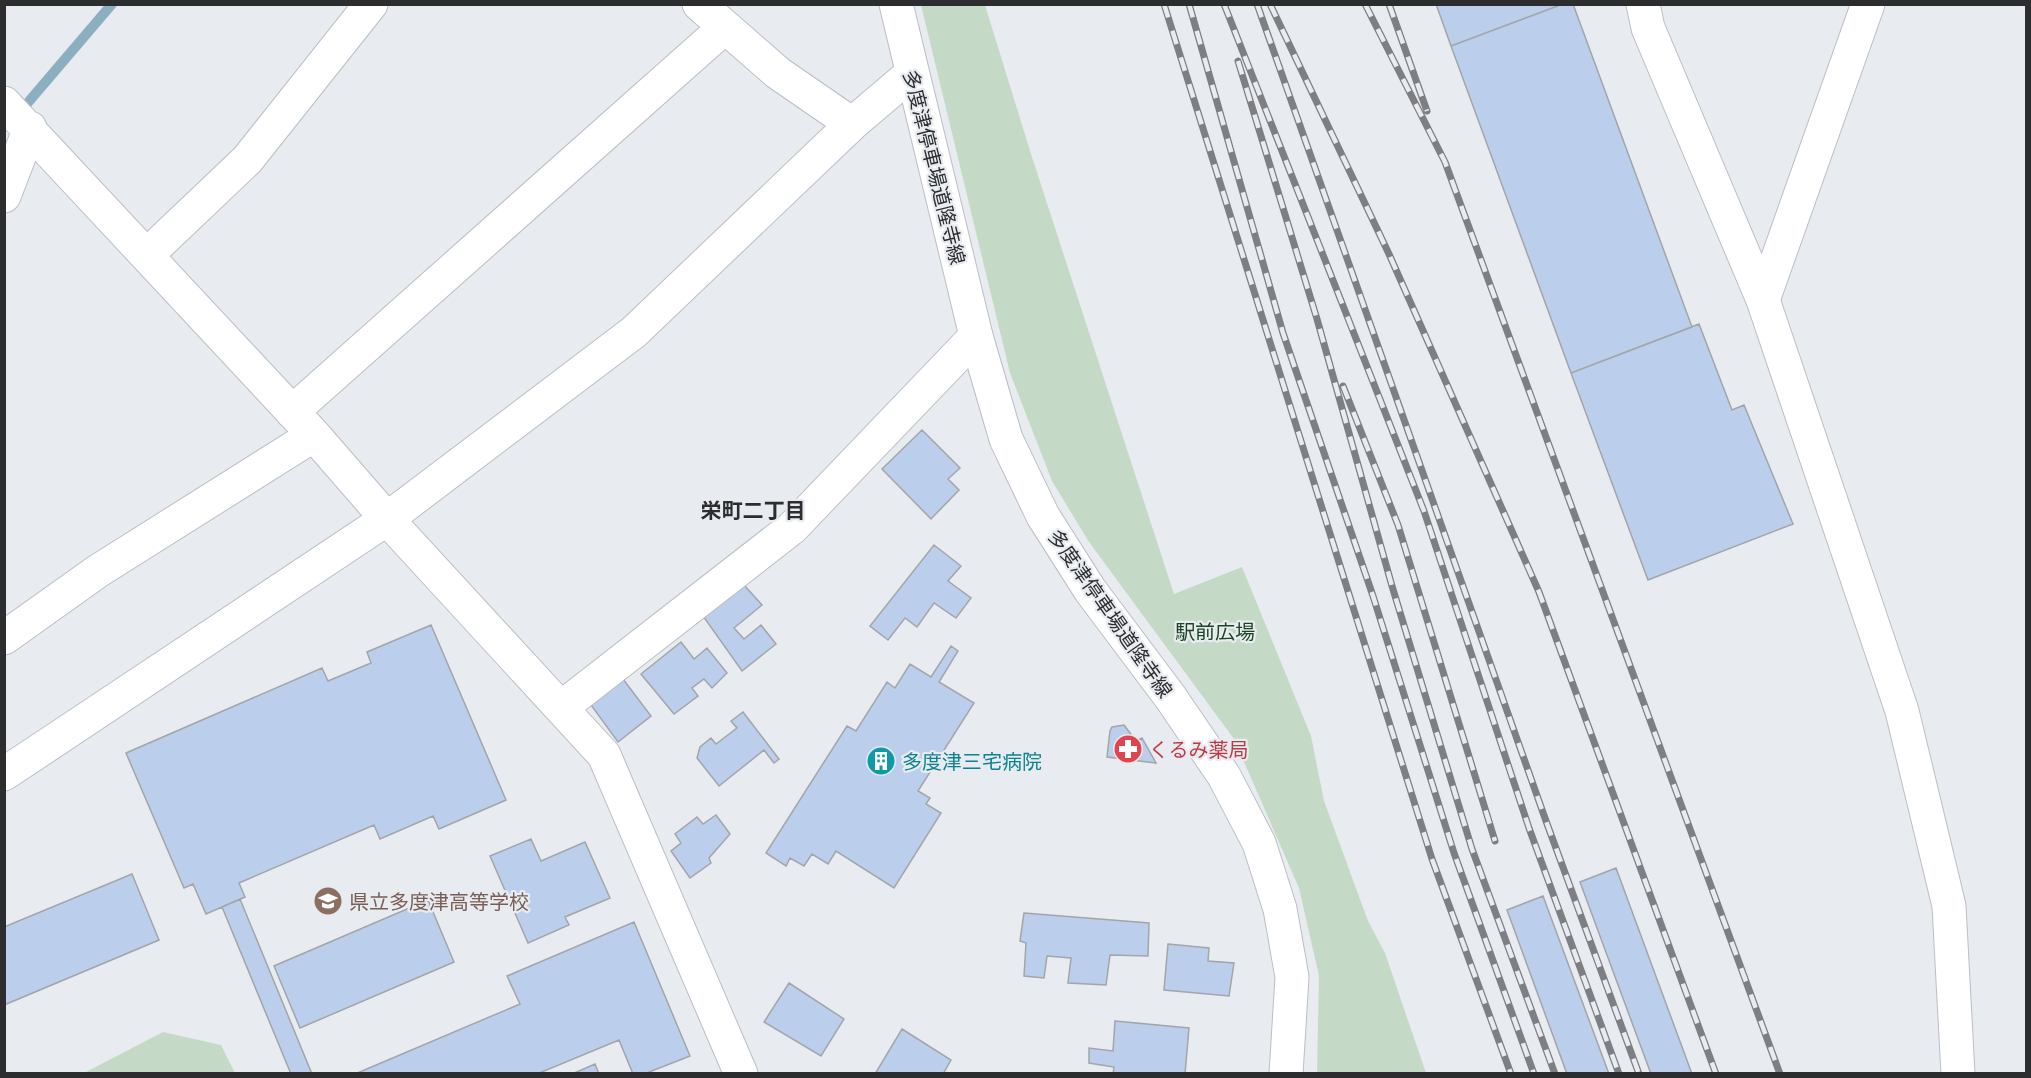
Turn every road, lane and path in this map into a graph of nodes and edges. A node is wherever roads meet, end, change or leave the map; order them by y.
1 (371, 4) edge
2 (699, 4) edge
3 (896, 4) edge
4 (1643, 4) edge
5 (1868, 4) edge
6 (724, 28) junction
7 (912, 73) junction
8 (4, 103) edge
9 (852, 124) junction
10 (30, 128) junction
11 (4, 196) edge
12 (147, 255) junction
13 (1763, 300) junction
14 (976, 336) junction
15 (303, 423) junction
16 (387, 519) junction
17 (4, 638) edge
18 (562, 707) junction
19 (4, 774) edge
20 (741, 1074) edge
21 (1286, 1074) edge
22 (1958, 1074) edge

1 - 12 street
2 - 6 street
3 - 7 street, 多度津停車場道隆寺線
4 - 13 street
5 - 13 street
6 - 9 street
6 - 15 street
7 - 9 street
7 - 14 street, 多度津停車場道隆寺線
8 - 10 street
9 - 16 street
10 - 11 street
10 - 12 street
12 - 15 street
13 - 22 street
14 - 18 street
14 - 21 street, 多度津停車場道隆寺線
15 - 16 street
15 - 17 street
16 - 18 street
16 - 19 street
18 - 20 street

